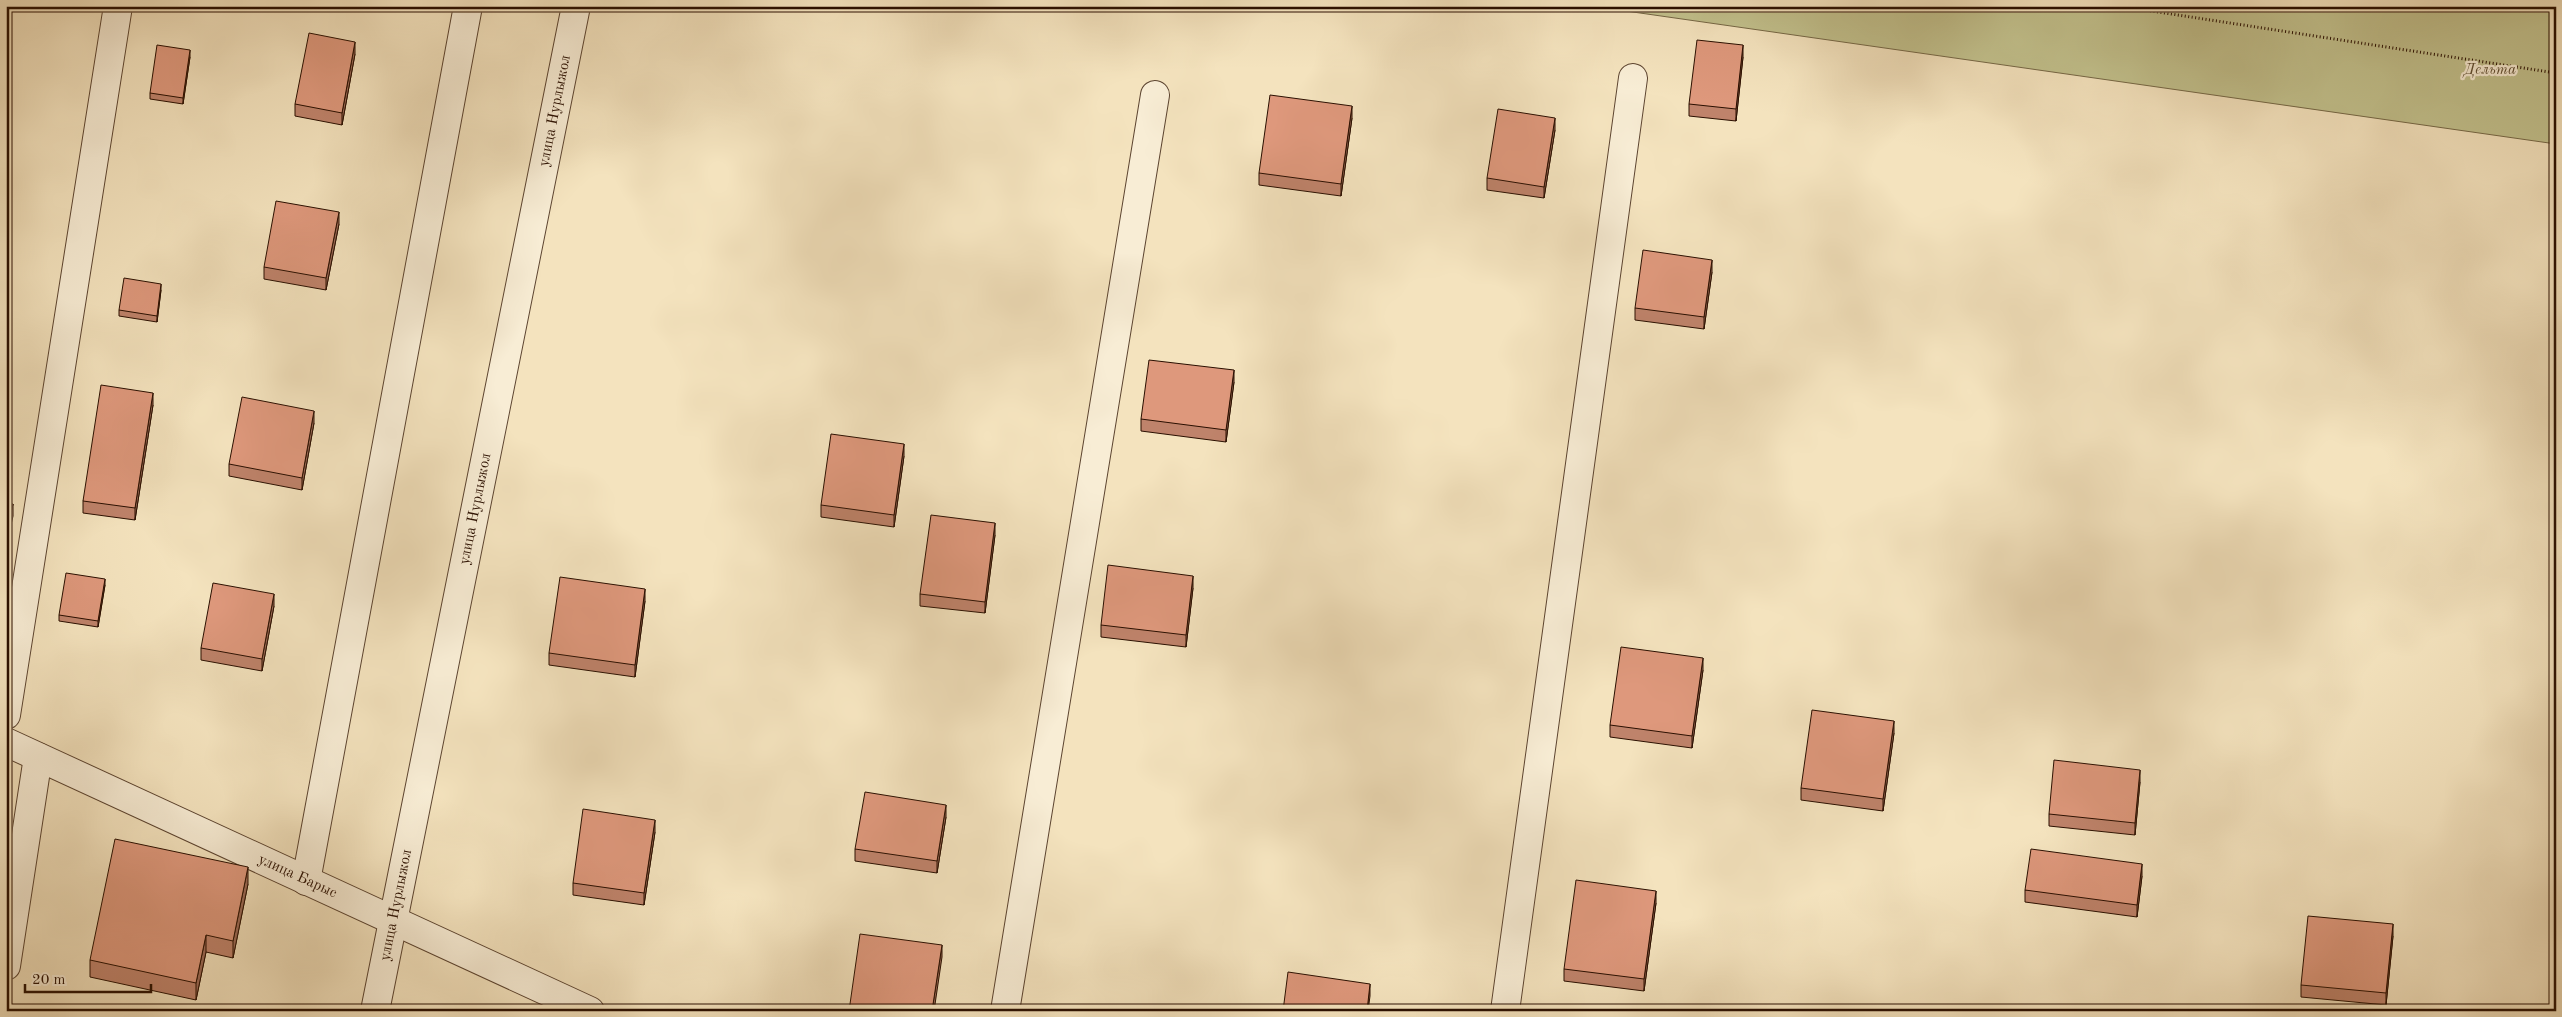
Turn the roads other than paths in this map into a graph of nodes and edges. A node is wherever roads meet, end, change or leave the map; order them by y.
1 (118, 6) edge
2 (468, 6) edge
3 (576, 6) edge
4 (1632, 78) dead end
5 (1155, 95) dead end
6 (6, 715) edge
7 (6, 742) edge
8 (38, 757) junction
9 (306, 881) junction
10 (392, 920) junction
11 (6, 966) edge
12 (375, 1011) edge
13 (590, 1011) edge
14 (1005, 1011) edge
15 (1505, 1011) edge

1 - 6 street
2 - 9 street
3 - 10 street, улица Нурлыжол
4 - 15 street
5 - 14 street
7 - 8 street, улица Барыс
8 - 9 street, улица Барыс
8 - 11 street
9 - 10 street, улица Барыс
10 - 12 street, улица Нурлыжол
10 - 13 street, улица Барыс

